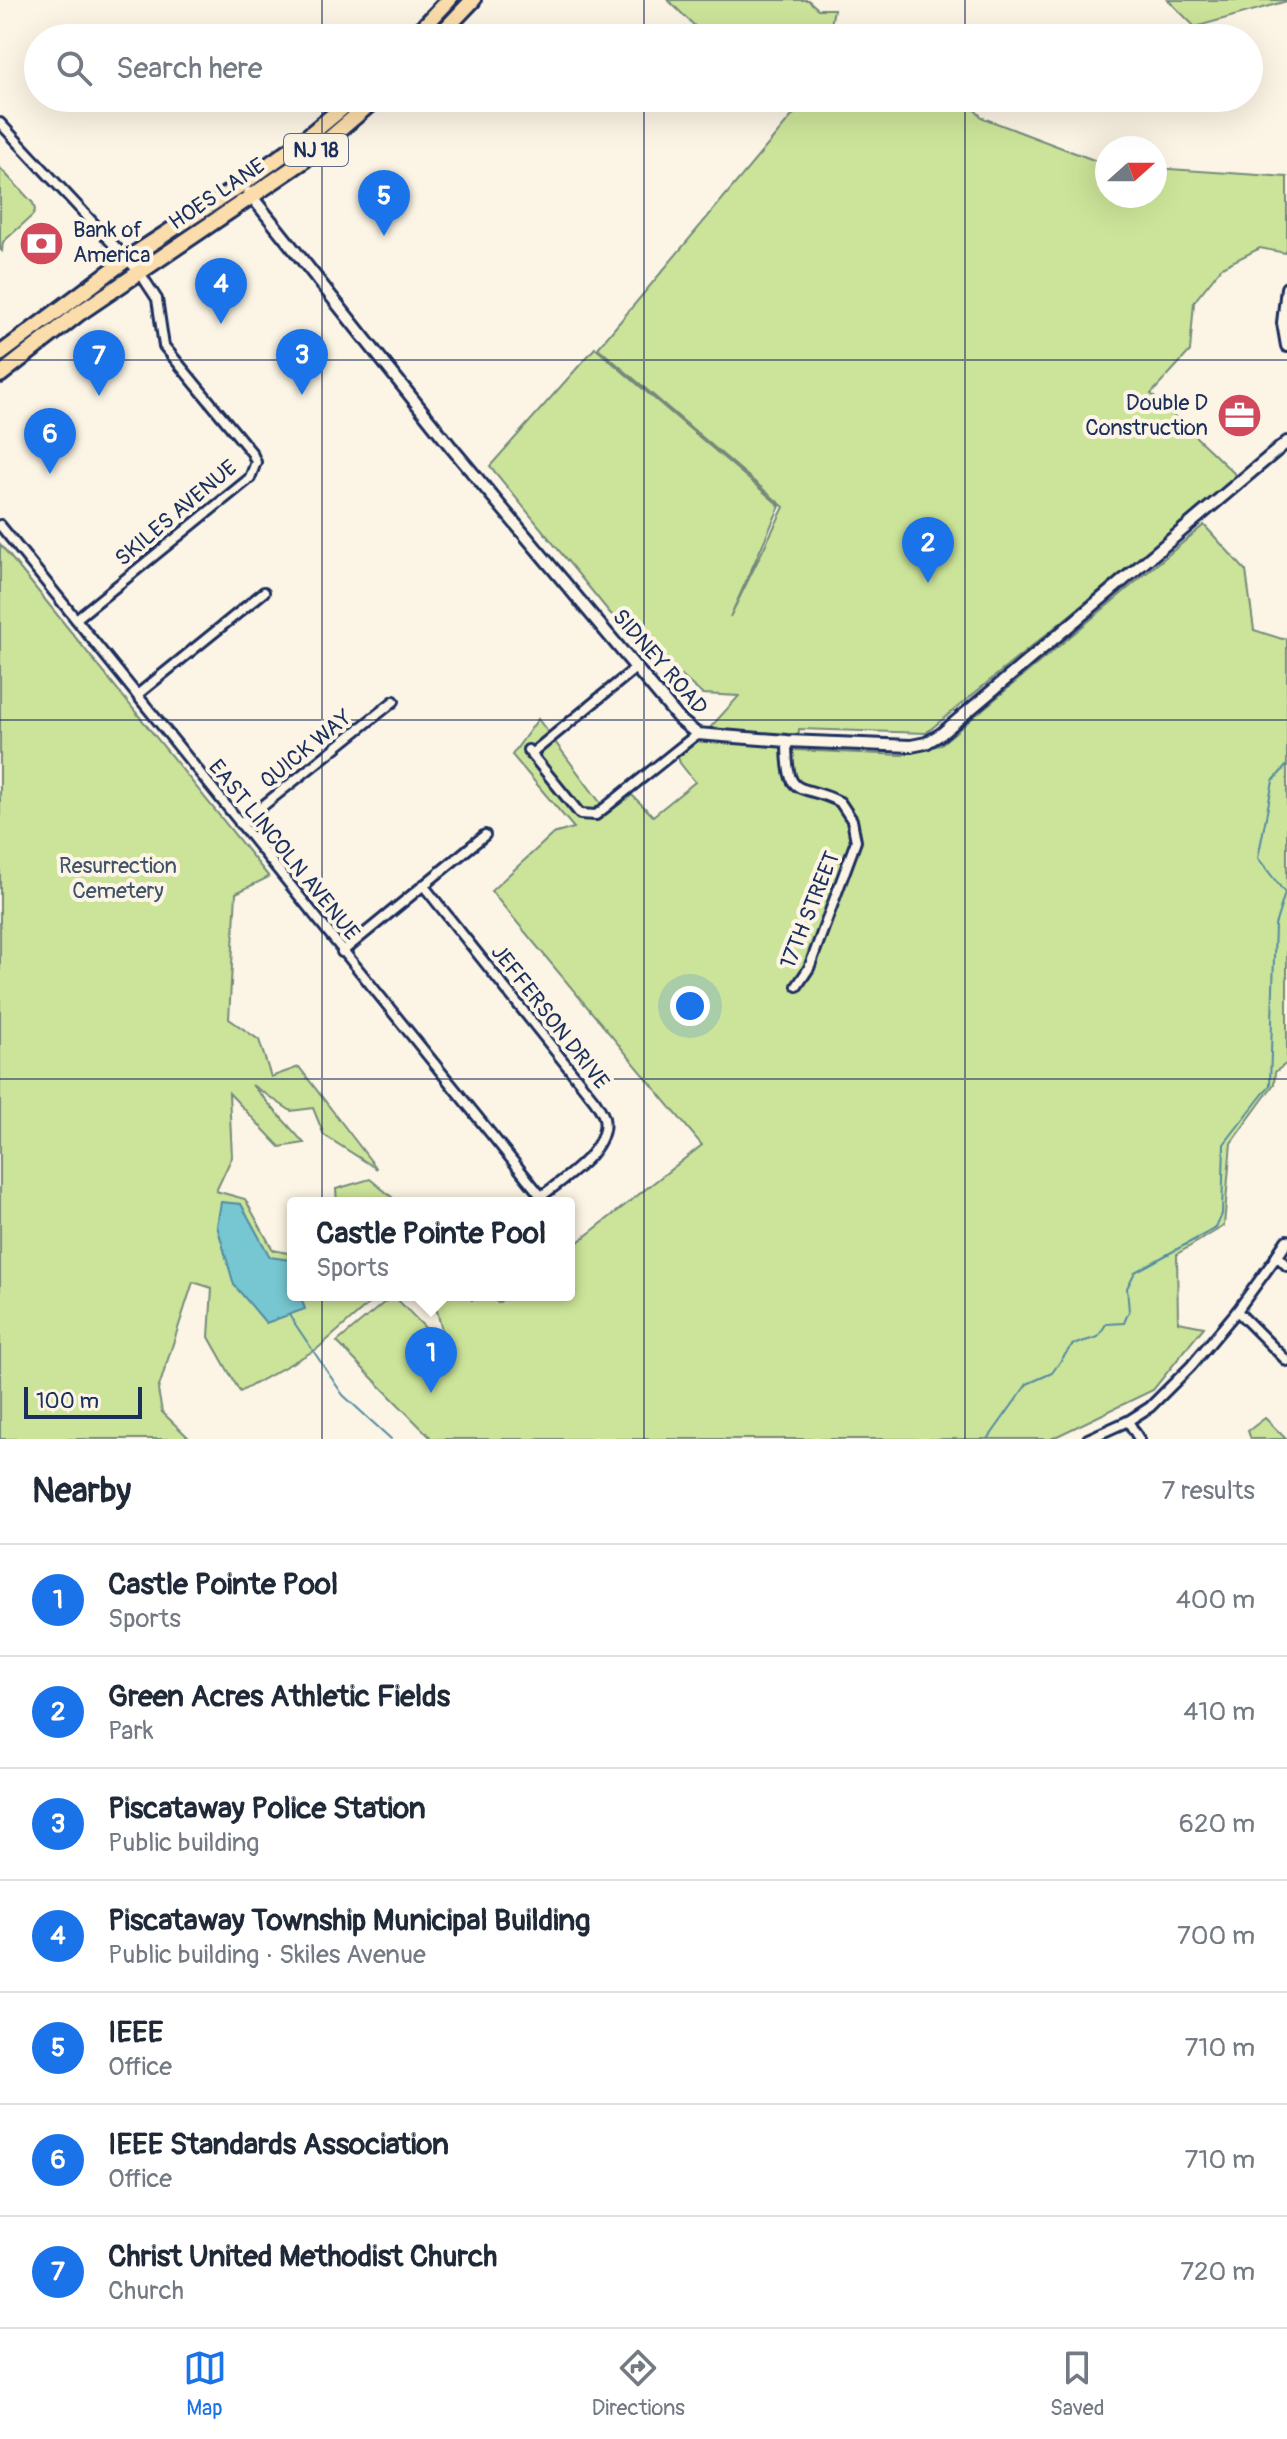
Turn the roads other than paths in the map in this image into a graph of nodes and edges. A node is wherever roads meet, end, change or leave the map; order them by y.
1 (449, 0) edge
2 (473, 0) edge
3 (426, 24) edge
4 (450, 24) edge
5 (337, 112) edge
6 (362, 112) edge
7 (0, 123) edge
8 (242, 184) junction
9 (252, 197) junction
10 (127, 259) junction
11 (140, 273) junction
12 (1287, 288) edge
13 (1287, 346) edge
14 (0, 354) edge
15 (0, 375) edge
16 (1287, 442) edge
17 (0, 525) edge
18 (264, 592) dead end
19 (76, 619) junction
20 (637, 667) junction
21 (137, 695) junction
22 (394, 701) dead end
23 (697, 734) junction
24 (787, 741) junction
25 (240, 824) junction
26 (485, 835) dead end
27 (423, 885) junction
28 (342, 952) junction
29 (797, 986) dead end
30 (541, 1196) joint
31 (1287, 1241) edge
32 (1277, 1256) junction
33 (1287, 1266) edge
34 (1237, 1311) junction
35 (1287, 1361) edge
36 (1128, 1421) junction
37 (1088, 1439) edge
38 (1139, 1439) edge

1 - 3 highway
2 - 4 highway
5 - 8 highway, HOES LANE / NJ 18
6 - 9 highway, HOES LANE / NJ 18
7 - 10 street, SKILES AVENUE
8 - 9 street, SIDNEY ROAD
8 - 10 highway, HOES LANE / NJ 18
9 - 11 highway, HOES LANE / NJ 18
9 - 20 street, SIDNEY ROAD
10 - 11 street, SKILES AVENUE
10 - 14 highway, HOES LANE / NJ 18
11 - 15 highway, HOES LANE / NJ 18
11 - 19 street, SKILES AVENUE
12 - 13 street
16 - 24 street, SIDNEY ROAD
17 - 19 street, EAST LINCOLN AVENUE
18 - 21 street
19 - 21 street, EAST LINCOLN AVENUE
20 - 23 street, SIDNEY ROAD
20 - 23 street
21 - 25 street, EAST LINCOLN AVENUE
22 - 25 street, QUICK WAY
23 - 24 street, SIDNEY ROAD
24 - 29 street, 17TH STREET
25 - 28 street, EAST LINCOLN AVENUE
26 - 27 street
27 - 28 street
27 - 30 street, JEFFERSON DRIVE
28 - 30 street, EAST LINCOLN AVENUE
31 - 32 street
32 - 33 street
32 - 34 street
34 - 35 street
34 - 36 street
36 - 37 street
36 - 38 street

